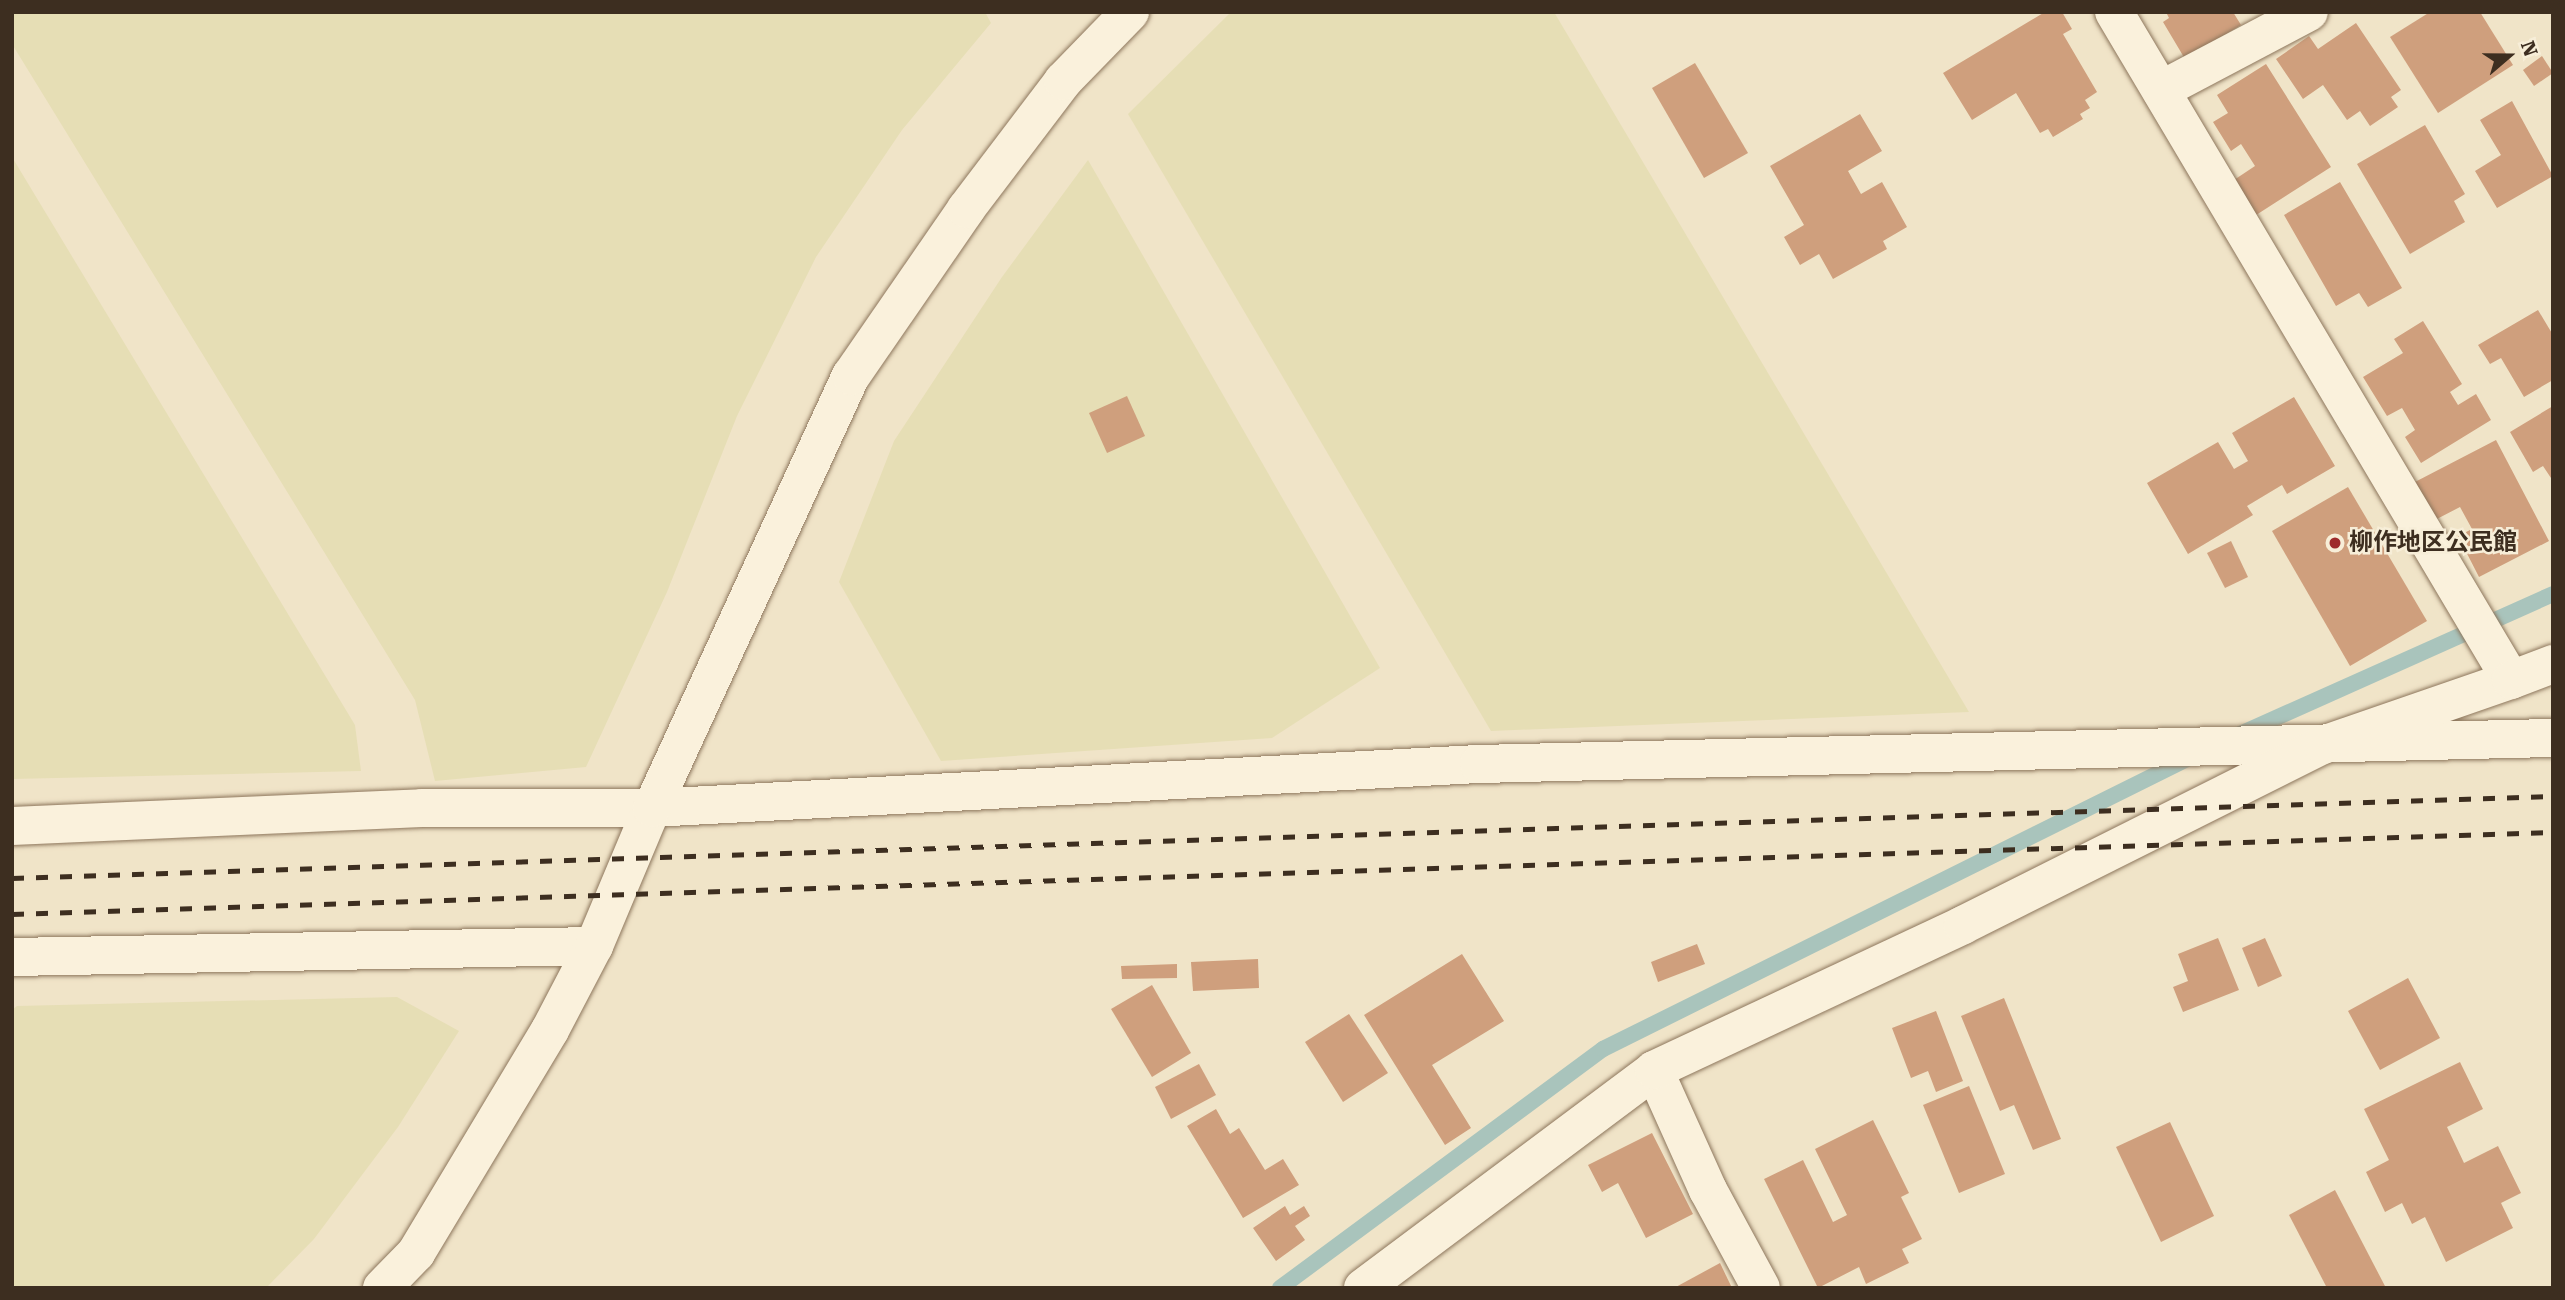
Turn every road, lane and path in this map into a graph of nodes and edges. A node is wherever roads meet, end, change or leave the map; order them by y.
1 (1130, 12) edge
2 (2114, 12) edge
3 (2309, 12) edge
4 (2161, 90) junction
5 (2553, 664) edge
6 (2511, 680) junction
7 (2553, 738) edge
8 (2323, 745) junction
9 (652, 808) junction
10 (12, 826) edge
11 (594, 946) junction
12 (12, 957) edge
13 (1654, 1070) junction
14 (382, 1288) edge
15 (1363, 1288) edge
16 (1761, 1288) edge

1 - 9 street
2 - 4 street
3 - 4 street
4 - 6 street
5 - 6 street
6 - 8 street
7 - 8 street
8 - 9 street
8 - 13 street
9 - 10 street
9 - 11 street
11 - 12 street
11 - 14 street
13 - 15 street
13 - 16 street

